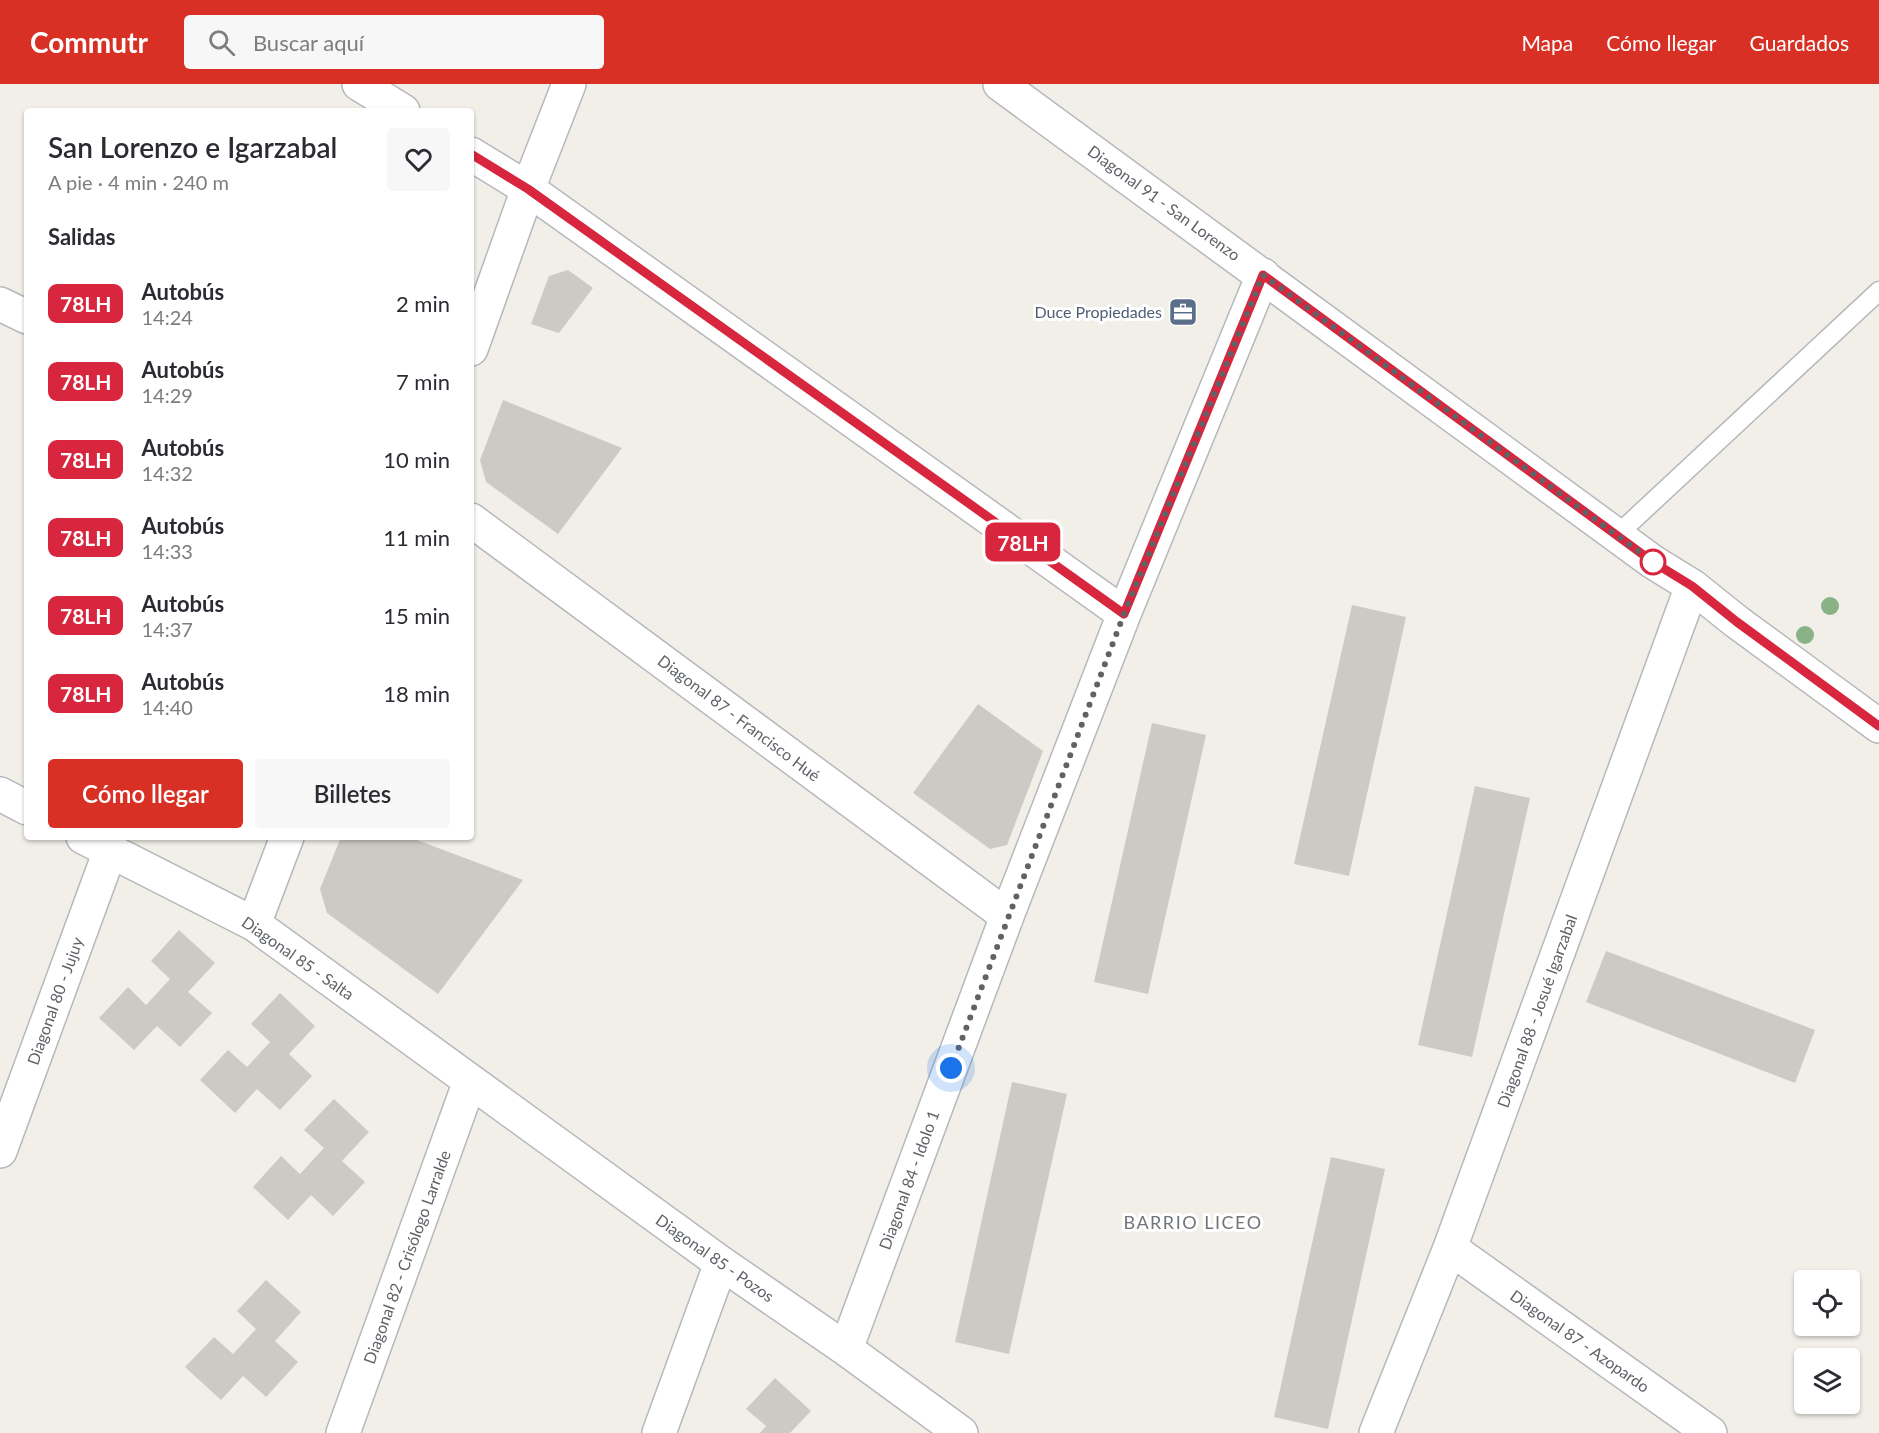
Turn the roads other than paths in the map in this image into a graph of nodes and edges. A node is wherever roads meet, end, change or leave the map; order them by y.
1 (359, 84) edge
2 (569, 84) edge
3 (1000, 84) edge
4 (398, 108) edge
5 (474, 156) edge
6 (528, 189) junction
7 (1263, 275) junction
8 (1879, 291) edge
9 (0, 304) edge
10 (24, 316) edge
11 (474, 341) edge
12 (474, 522) edge
13 (1617, 535) junction
14 (1692, 586) junction
15 (1124, 614) junction
16 (1879, 726) edge
17 (0, 794) edge
18 (24, 806) edge
19 (286, 840) edge
20 (96, 844) edge
21 (1007, 916) junction
22 (254, 924) junction
23 (470, 1081) junction
24 (0, 1151) edge
25 (1450, 1248) junction
26 (721, 1263) junction
27 (846, 1348) junction
28 (343, 1433) edge
29 (659, 1433) edge
30 (961, 1433) edge
31 (1376, 1433) edge
32 (1710, 1433) edge

1 - 4 street
2 - 6 street
3 - 7 street, Diagonal 91 - San Lorenzo
5 - 6 street
6 - 11 street
6 - 15 street
7 - 13 street, Diagonal 91 - San Lorenzo
7 - 15 street, Diagonal 84 - Idolo 1
8 - 13 lane
9 - 10 street
12 - 21 street, Diagonal 87 - Francisco Hué
13 - 14 street, Diagonal 91 - San Lorenzo
14 - 16 street, Diagonal 91 - San Lorenzo
14 - 25 street, Diagonal 88 - Josué Igarzabal
15 - 21 street, Diagonal 84 - Idolo 1
17 - 18 street
19 - 22 street
20 - 22 street, Diagonal 85 - Salta
20 - 24 street, Diagonal 80 - Jujuy
21 - 27 street, Diagonal 84 - Idolo 1
22 - 23 street, Diagonal 85 - Salta
23 - 26 street, Diagonal 85 - Pozos
23 - 28 street, Diagonal 82 - Crisólogo Larralde
25 - 31 street, Diagonal 88 - Josué Igarzabal
25 - 32 street, Diagonal 87 - Azopardo
26 - 27 street, Diagonal 85 - Pozos
26 - 29 street
27 - 30 street, Diagonal 85 - Pozos

